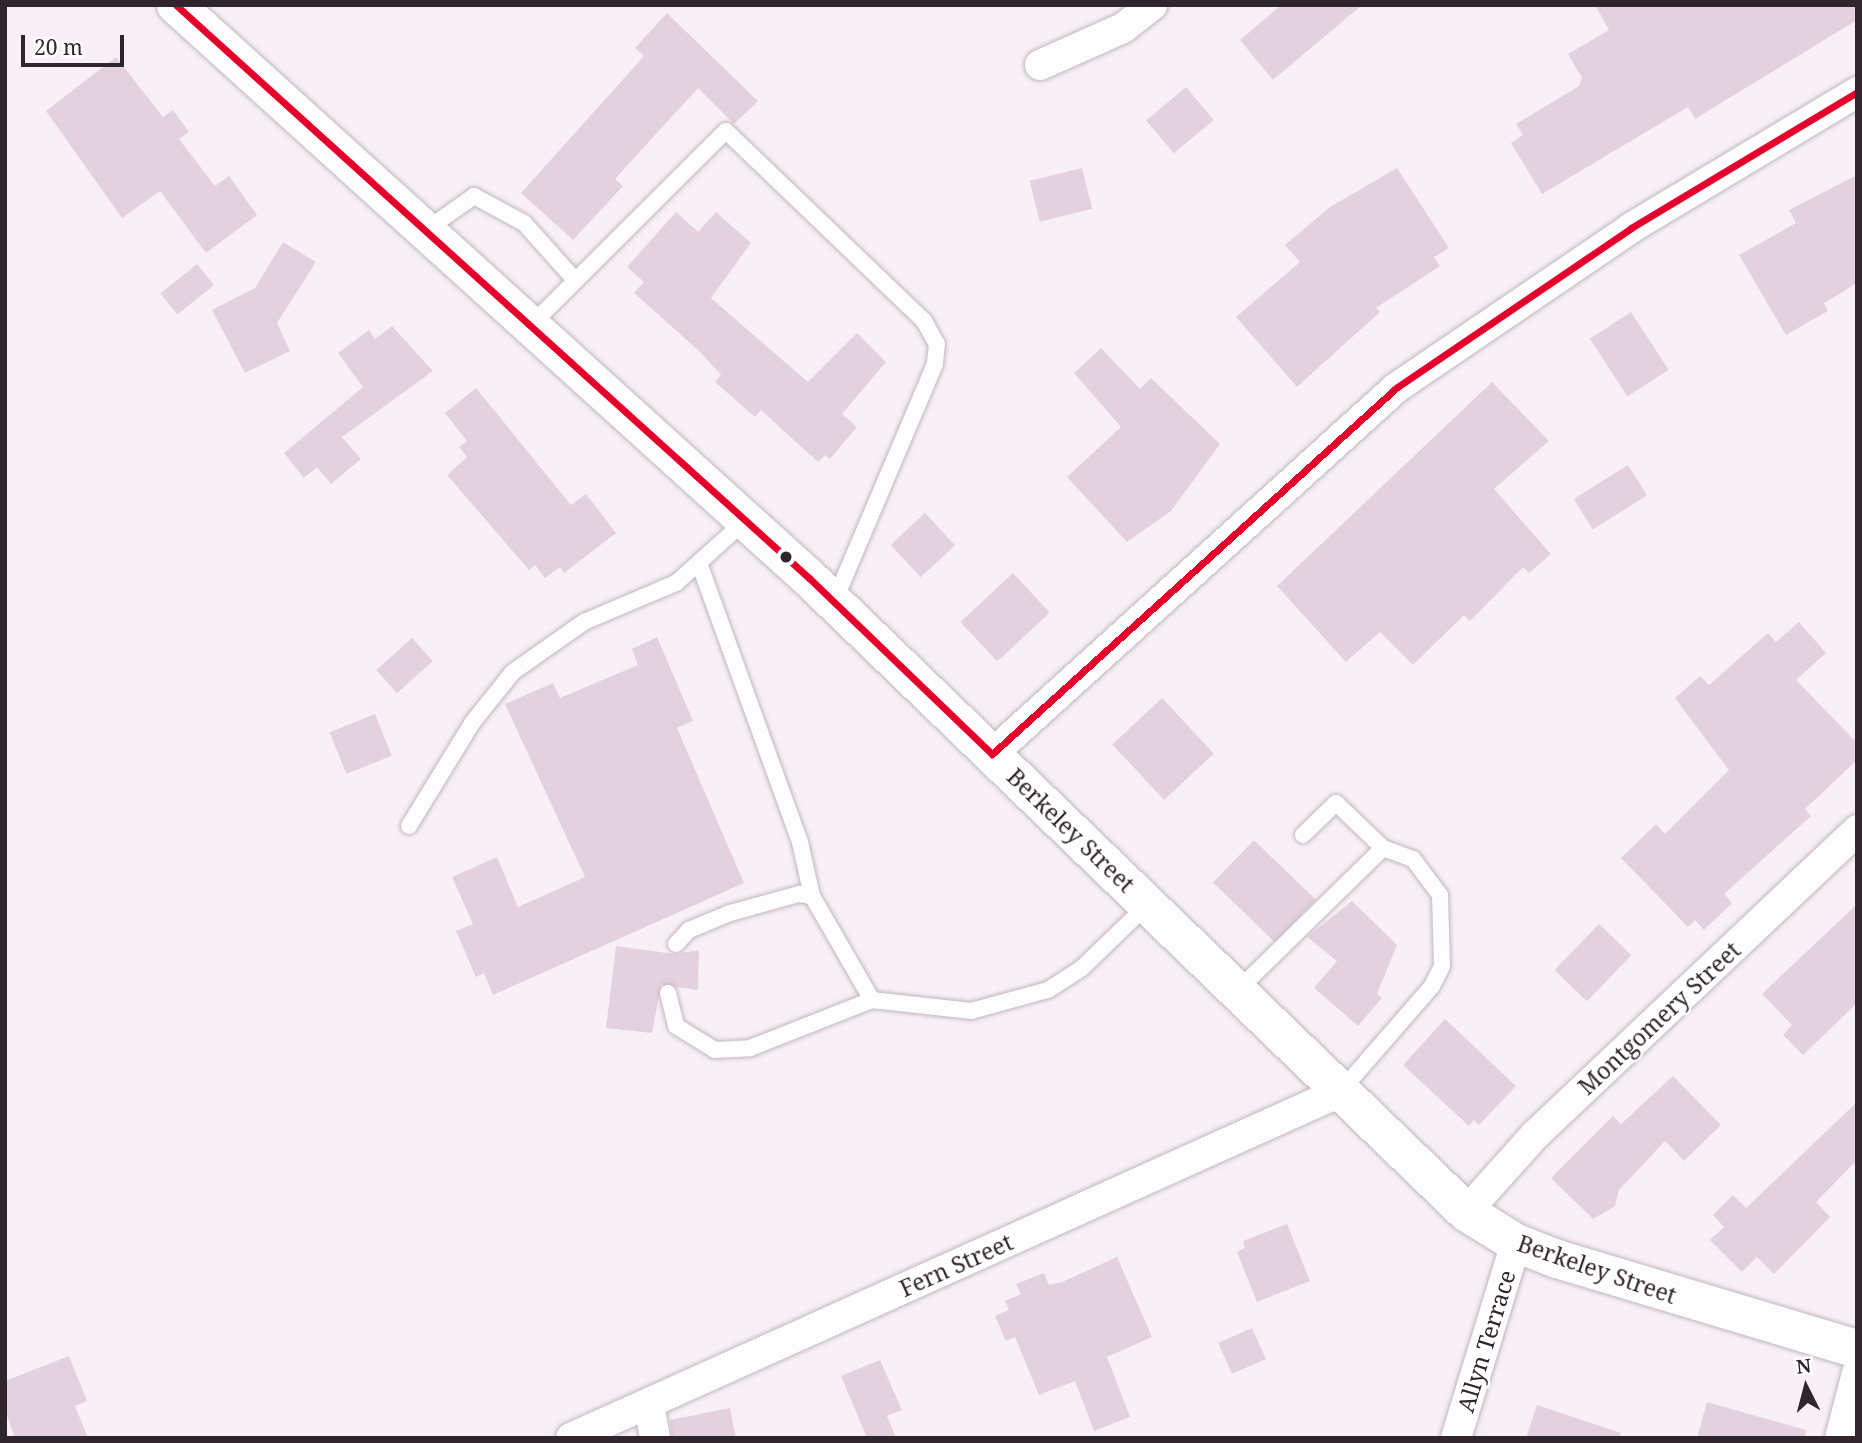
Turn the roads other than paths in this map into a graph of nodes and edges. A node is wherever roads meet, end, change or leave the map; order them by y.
1 (176, 5) edge
2 (1152, 5) edge
3 (1040, 65) dead end
4 (1857, 92) edge
5 (426, 230) junction
6 (575, 280) junction
7 (531, 325) junction
8 (746, 521) junction
9 (699, 562) junction
10 (834, 603) junction
11 (992, 754) junction
12 (409, 826) dead end
13 (1857, 830) edge
14 (1303, 835) dead end
15 (1383, 848) junction
16 (812, 897) junction
17 (1148, 904) junction
18 (676, 944) dead end
19 (1237, 991) junction
20 (668, 993) dead end
21 (872, 1000) junction
22 (1340, 1092) junction
23 (1466, 1212) junction
24 (1516, 1243) junction
25 (1857, 1349) edge
26 (1857, 1373) edge
27 (649, 1404) junction
28 (571, 1438) edge
29 (655, 1438) edge
30 (1456, 1438) edge
31 (1840, 1438) edge

1 - 5 street, Berkeley Street
2 - 3 street
4 - 11 street
5 - 6 lane
5 - 7 street, Berkeley Street
6 - 7 lane
6 - 10 lane
7 - 8 street, Berkeley Street
8 - 9 lane
8 - 10 street, Berkeley Street
9 - 12 lane
9 - 16 lane
10 - 11 street, Berkeley Street
11 - 17 street, Berkeley Street
13 - 23 street, Montgomery Street
14 - 15 lane
15 - 19 lane
15 - 22 lane
16 - 18 lane
16 - 21 lane
17 - 19 street, Berkeley Street
17 - 21 lane
19 - 22 street, Berkeley Street
20 - 21 lane
22 - 23 street, Berkeley Street
22 - 27 street, Fern Street
23 - 24 street, Berkeley Street
24 - 25 street, Berkeley Street
24 - 30 street, Allyn Terrace
26 - 31 street
27 - 28 street, Fern Street
27 - 29 street

